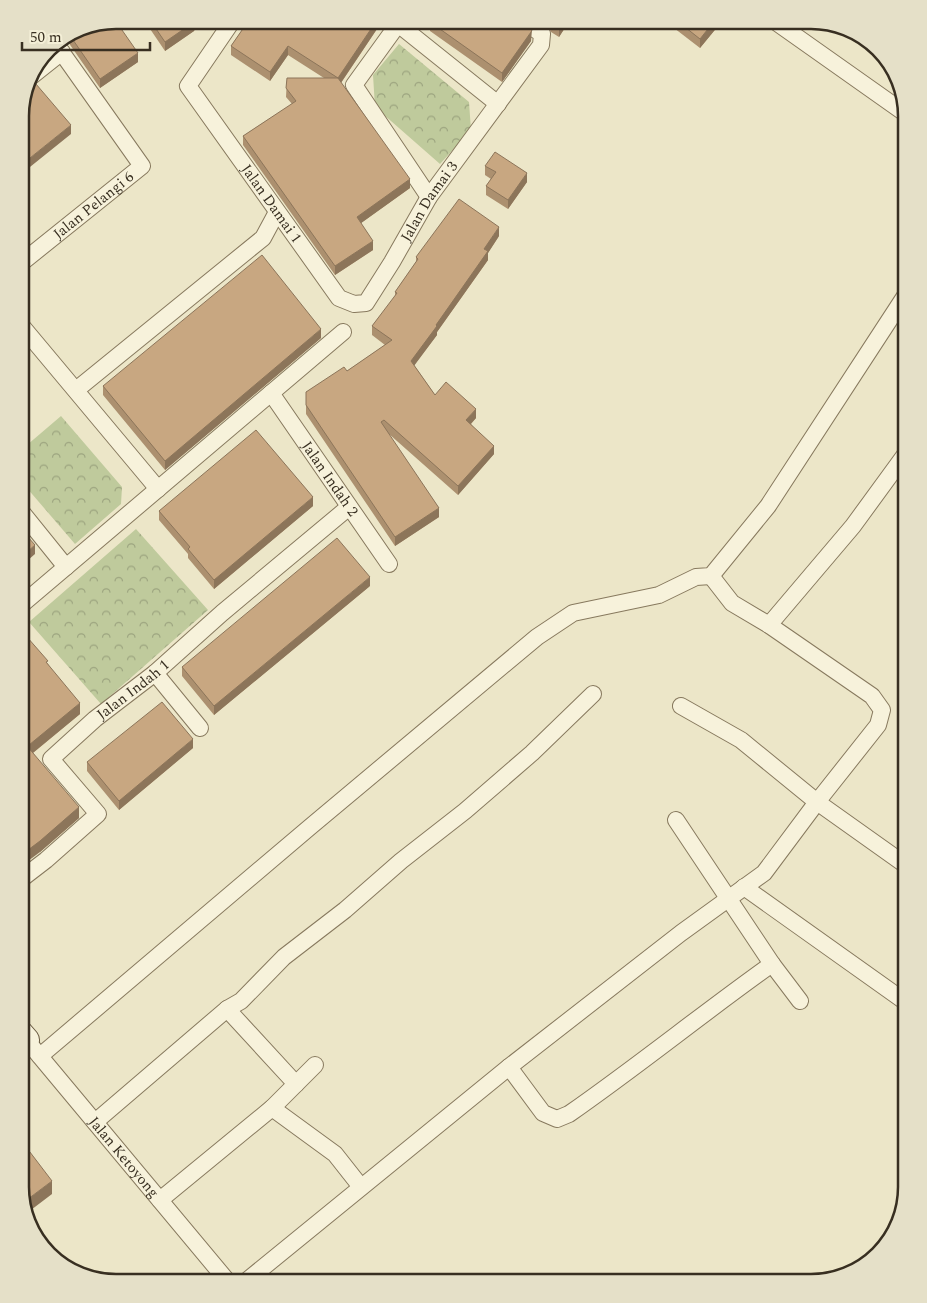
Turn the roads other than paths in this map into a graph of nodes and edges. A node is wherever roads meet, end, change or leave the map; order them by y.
1 (227, 29) edge
2 (394, 29) edge
3 (407, 29) edge
4 (534, 29) edge
5 (786, 29) edge
6 (60, 49) edge
7 (498, 104) junction
8 (898, 108) edge
9 (429, 197) junction
10 (277, 212) junction
11 (29, 257) edge
12 (366, 303) joint
13 (898, 307) edge
14 (343, 332) dead end
15 (29, 335) edge
16 (76, 390) junction
17 (271, 393) junction
18 (898, 464) edge
19 (158, 490) junction
20 (349, 507) junction
21 (29, 521) edge
22 (388, 564) dead end
23 (66, 567) junction
24 (711, 576) junction
25 (29, 598) edge
26 (768, 625) junction
27 (155, 673) junction
28 (593, 694) dead end
29 (681, 706) dead end
30 (200, 728) dead end
31 (817, 802) junction
32 (676, 820) dead end
33 (898, 860) edge
34 (29, 873) edge
35 (744, 887) junction
36 (727, 898) junction
37 (772, 964) junction
38 (898, 997) edge
39 (800, 1001) dead end
40 (227, 1009) junction
41 (29, 1041) edge
42 (29, 1045) edge
43 (315, 1065) dead end
44 (509, 1068) junction
45 (296, 1084) junction
46 (272, 1108) junction
47 (95, 1122) junction
48 (360, 1187) junction
49 (160, 1200) junction
50 (222, 1274) edge
51 (255, 1274) edge

1 - 10 street, Jalan Damai 1
2 - 9 street
3 - 7 street
4 - 7 street, Jalan Damai 3
5 - 8 street
6 - 11 street, Jalan Pelangi 6
7 - 9 street, Jalan Damai 3
9 - 12 street, Jalan Damai 3
10 - 12 street, Jalan Damai 1
10 - 16 street
13 - 24 street
14 - 17 street
15 - 16 street
16 - 19 street
17 - 19 street
17 - 20 street, Jalan Indah 2
18 - 26 street
19 - 23 street
20 - 22 street, Jalan Indah 2
20 - 27 street, Jalan Indah 1
21 - 23 street
23 - 25 street
24 - 26 street
24 - 41 street
26 - 31 street
27 - 30 street
27 - 34 street, Jalan Indah 1
28 - 40 street
29 - 31 street
31 - 33 street
31 - 35 street
32 - 36 street
35 - 36 street
35 - 38 street
36 - 37 street
36 - 44 street
37 - 39 street
37 - 44 street
40 - 45 street
40 - 47 street
42 - 47 street, Jalan Ketoyong
43 - 45 street
44 - 48 street
45 - 46 street
46 - 48 street
46 - 49 street
47 - 49 street, Jalan Ketoyong
48 - 51 street
49 - 50 street, Jalan Ketoyong

